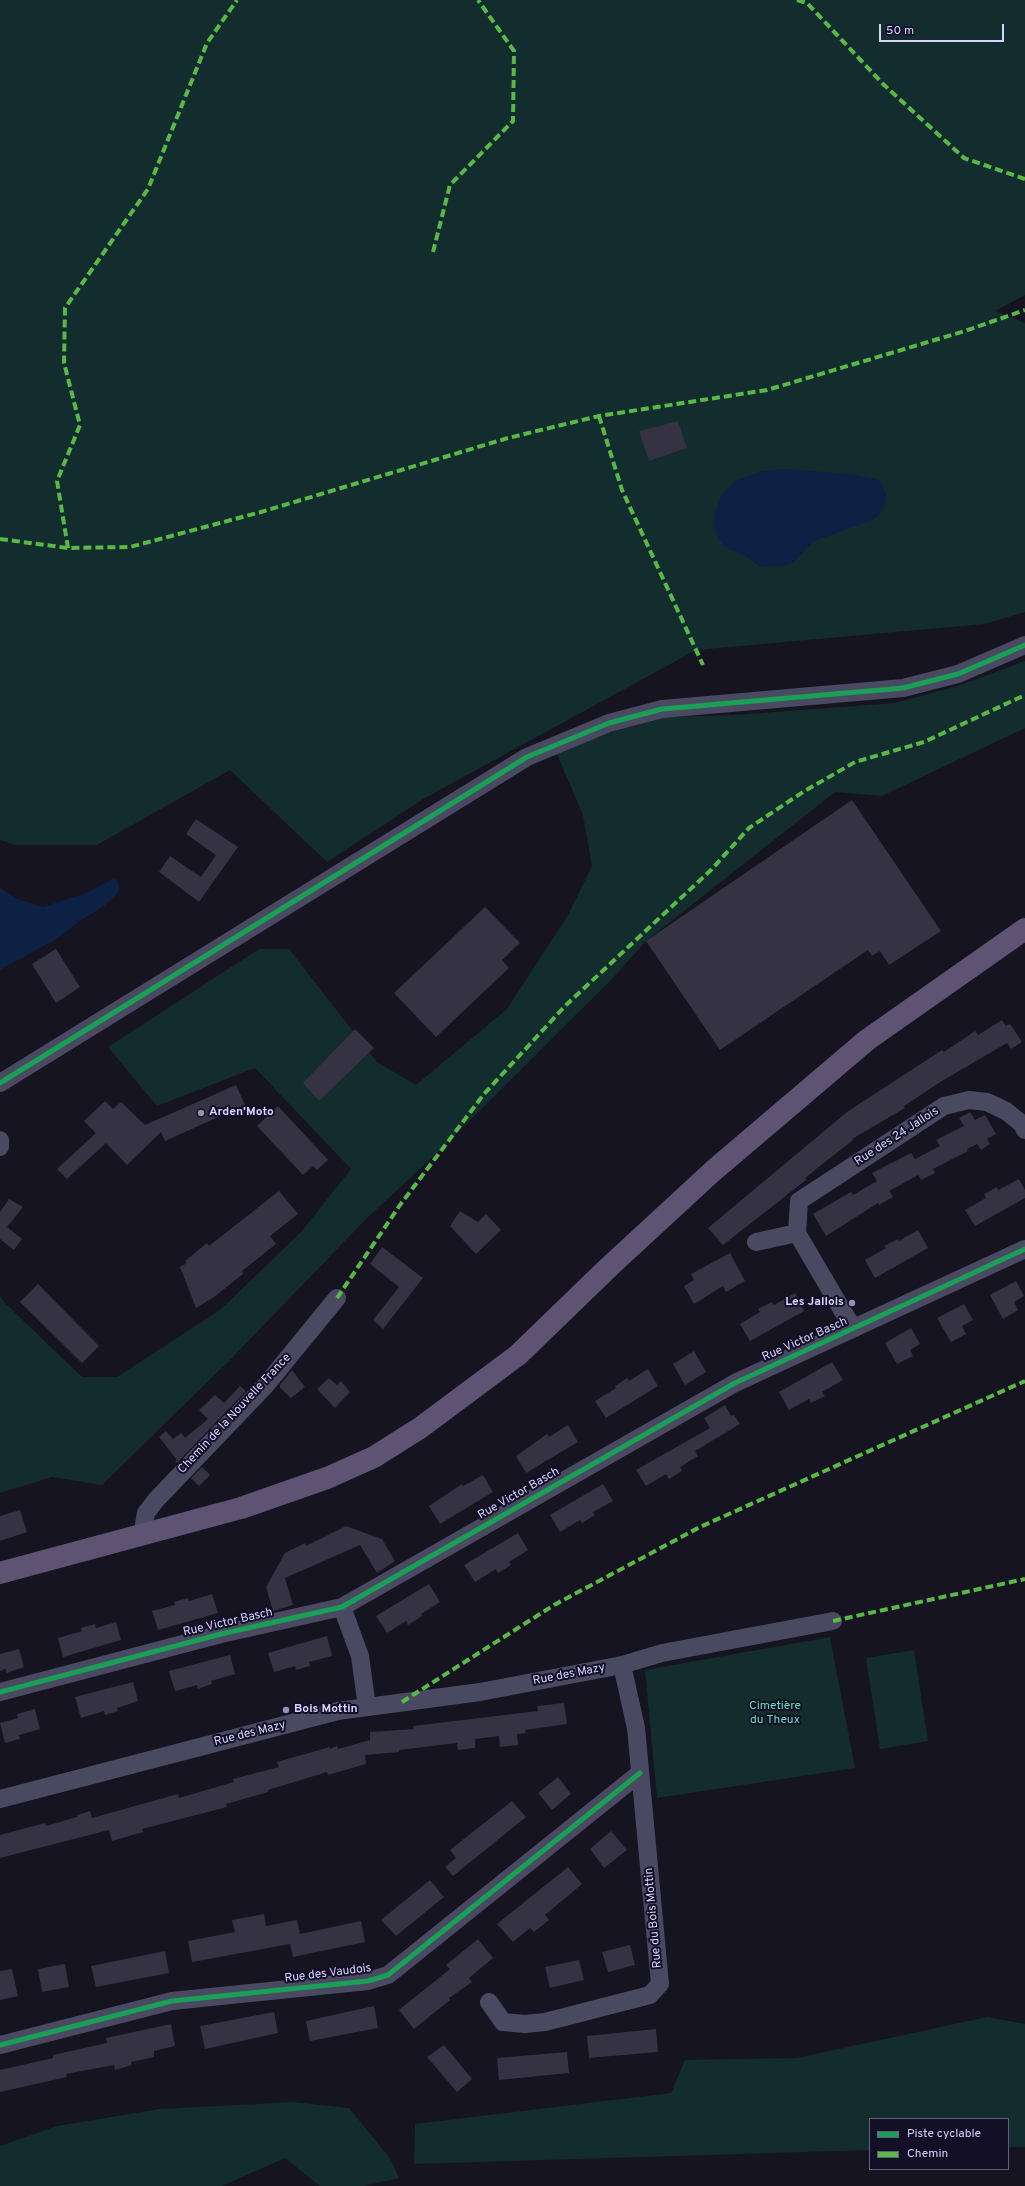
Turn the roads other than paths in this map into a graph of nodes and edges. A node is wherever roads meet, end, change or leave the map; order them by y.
1 (1025, 645) edge
2 (1025, 929) edge
3 (0, 1083) edge
4 (1025, 1130) edge
5 (0, 1140) edge
6 (0, 1147) edge
7 (797, 1233) junction
8 (756, 1242) dead end
9 (1025, 1249) edge
10 (337, 1298) dead end
11 (855, 1328) junction
12 (147, 1534) junction
13 (0, 1573) edge
14 (342, 1607) junction
15 (834, 1621) dead end
16 (622, 1665) junction
17 (0, 1692) edge
18 (367, 1707) junction
19 (640, 1773) junction
20 (0, 1799) edge
21 (489, 2002) dead end
22 (0, 2044) edge

1 - 3 street
2 - 12 main road
4 - 7 street, Rue des 24 Jallois
5 - 6 street
7 - 8 street
7 - 11 street
9 - 11 street, Rue Victor Basch
10 - 12 street, Chemin de la Nouvelle France
11 - 14 street, Rue Victor Basch
12 - 13 main road
14 - 17 street, Rue Victor Basch
14 - 18 street
15 - 16 street, Rue des Mazy
16 - 18 street, Rue des Mazy
16 - 19 street, Rue du Bois Mottin
18 - 20 street, Rue des Mazy
19 - 21 street, Rue du Bois Mottin
19 - 22 street, Rue des Vaudois

